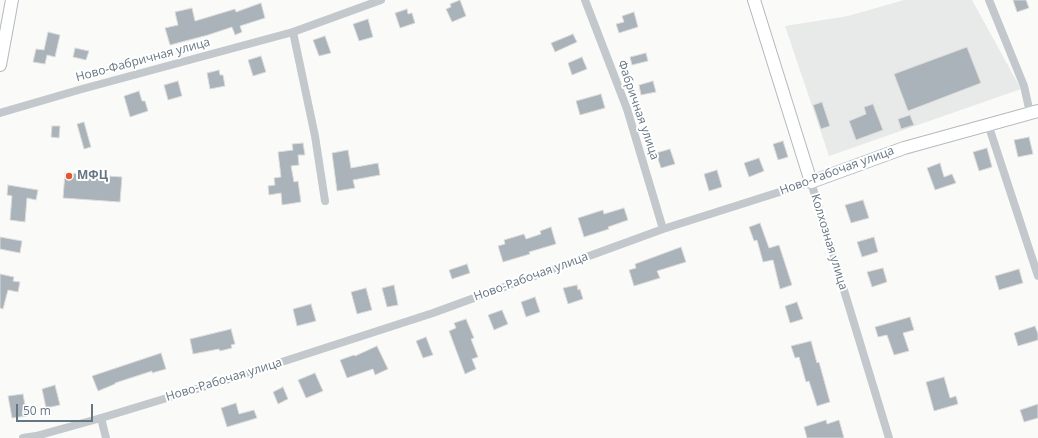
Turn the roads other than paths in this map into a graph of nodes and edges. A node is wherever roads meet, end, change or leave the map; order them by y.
1 (12, 0) edge
2 (381, 0) edge
3 (585, 0) edge
4 (754, 0) edge
5 (989, 0) edge
6 (293, 32) junction
7 (0, 65) edge
8 (1034, 112) edge
9 (0, 113) edge
10 (988, 124) junction
11 (811, 182) junction
12 (324, 201) dead end
13 (662, 229) junction
14 (1038, 276) edge
15 (101, 418) junction
16 (22, 438) edge
17 (106, 438) edge
18 (889, 438) edge

1 - 7 street
2 - 6 street, Ново-Фабричная улица
3 - 13 street, Фабричная улица
4 - 11 street, Колхозная улица
5 - 8 street
6 - 9 street, Ново-Фабричная улица
6 - 12 street
8 - 10 street, Ново-Рабочая улица
10 - 11 street, Ново-Рабочая улица
10 - 14 street
11 - 13 street, Ново-Рабочая улица
11 - 18 street, Колхозная улица
13 - 15 street, Ново-Рабочая улица
15 - 16 street, Ново-Рабочая улица
15 - 17 street

